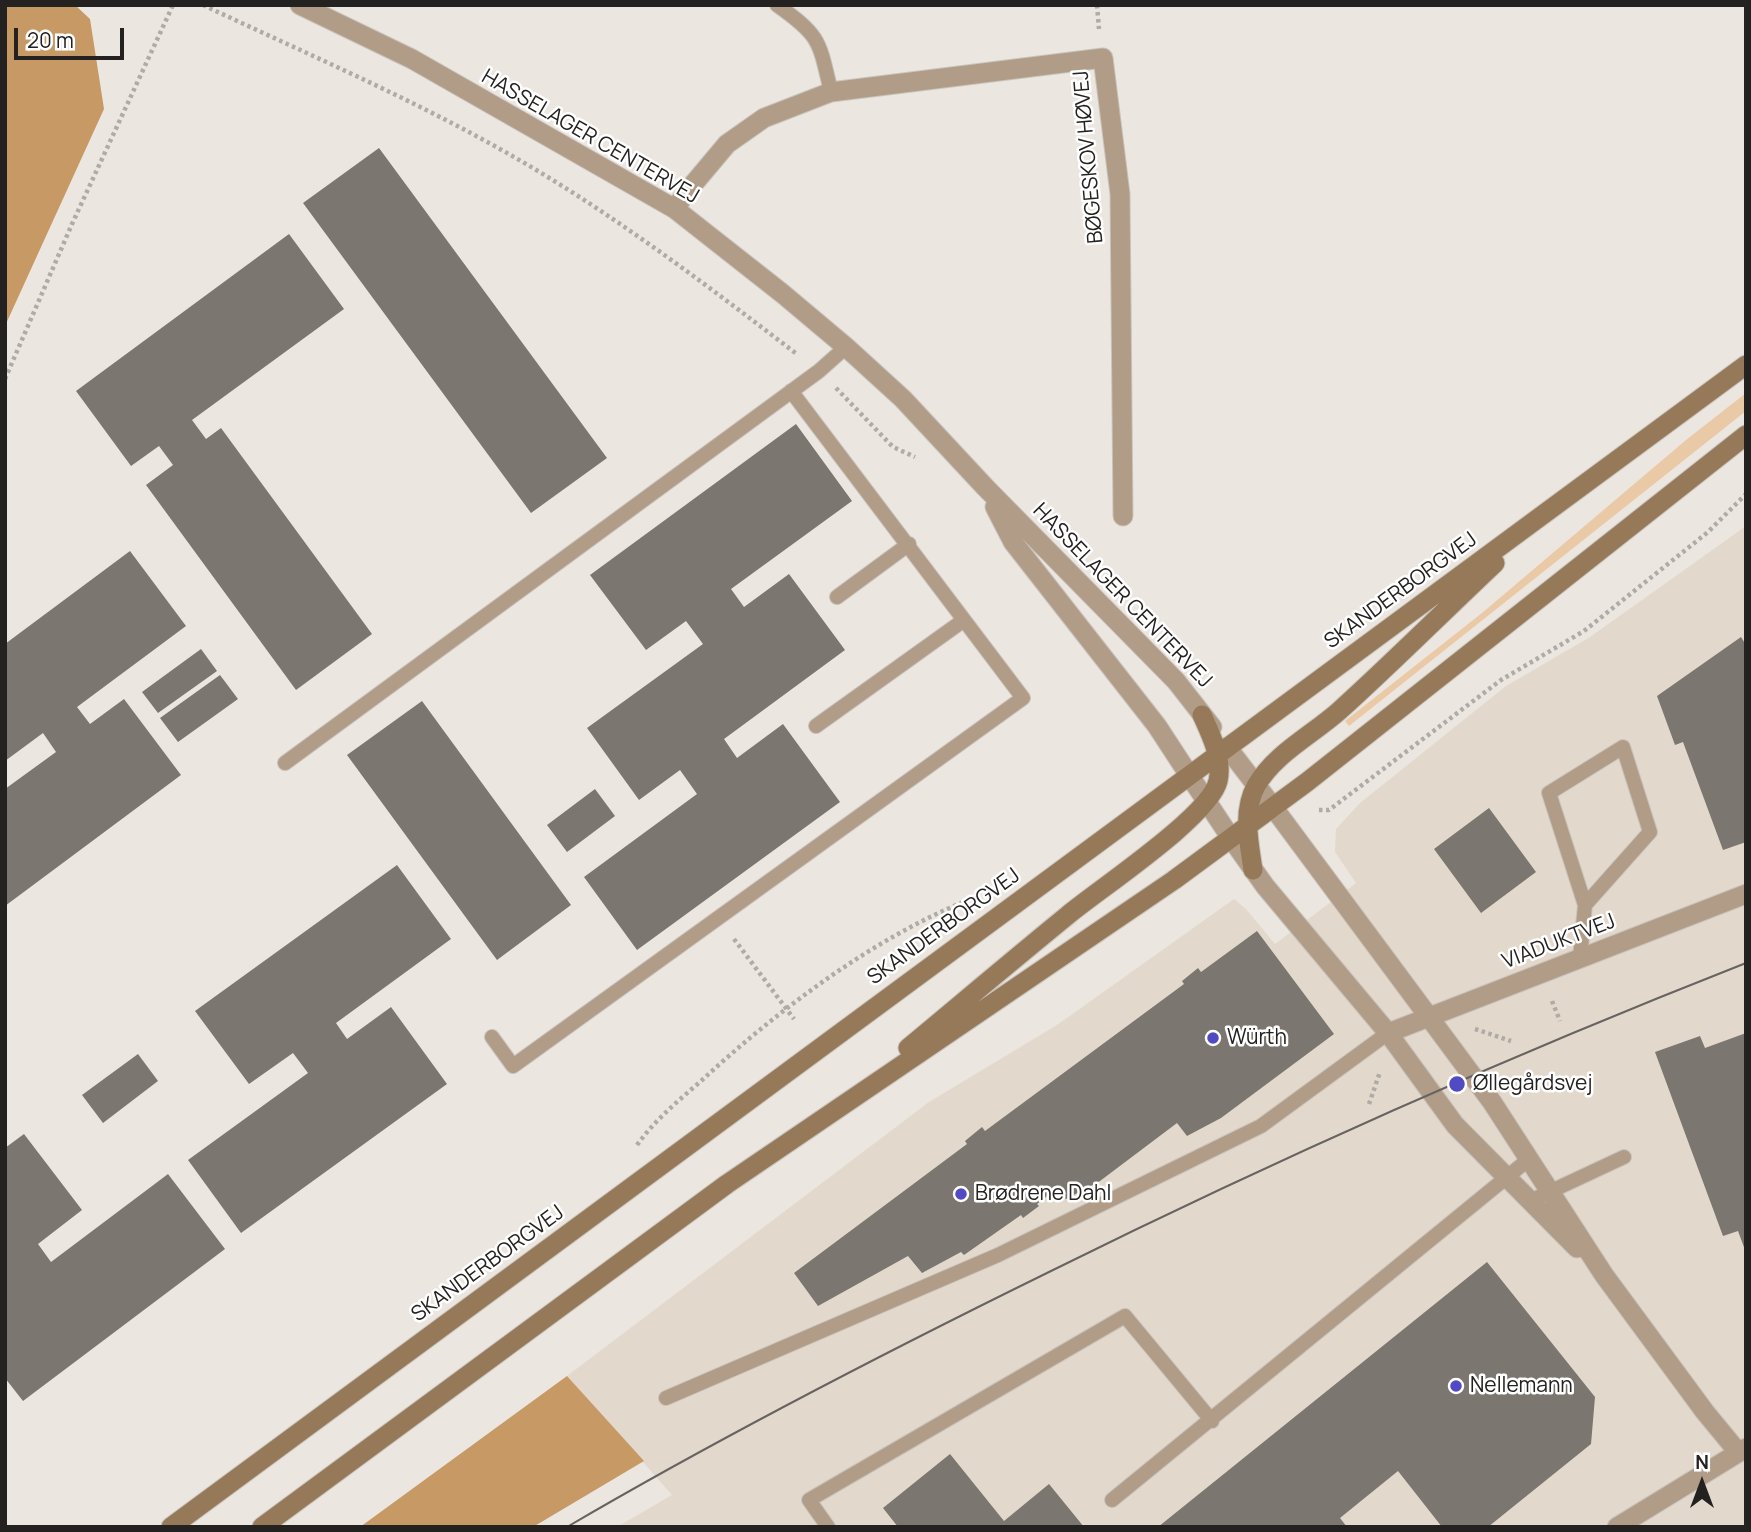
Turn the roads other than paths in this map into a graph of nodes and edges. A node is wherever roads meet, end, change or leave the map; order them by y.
1 (300, 5) edge
2 (777, 5) edge
3 (831, 92) junction
4 (675, 209) junction
5 (846, 347) junction
6 (1746, 365) edge
7 (791, 391) junction
8 (1746, 436) edge
9 (985, 487) junction
10 (1554, 507) junction
11 (1123, 516) dead end
12 (909, 544) junction
13 (837, 597) dead end
14 (964, 620) junction
15 (816, 726) dead end
16 (1222, 751) junction
17 (285, 763) dead end
18 (1189, 775) junction
19 (1256, 786) junction
20 (1207, 802) junction
21 (1273, 807) junction
22 (1247, 826) junction
23 (1231, 838) junction
24 (1253, 870) junction
25 (1746, 894) edge
26 (1586, 905) junction
27 (1580, 958) junction
28 (1429, 1017) junction
29 (1388, 1033) junction
30 (492, 1037) dead end
31 (826, 1116) junction
32 (1624, 1157) dead end
33 (1529, 1159) junction
34 (1507, 1178) junction
35 (1550, 1191) junction
36 (1530, 1201) junction
37 (1604, 1275) junction
38 (666, 1398) dead end
39 (1212, 1421) junction
40 (1743, 1453) edge
41 (1112, 1500) dead end
42 (171, 1527) edge
43 (262, 1527) edge
44 (828, 1527) edge
45 (1617, 1527) edge

1 - 4 street, HASSELAGER CENTERVEJ
2 - 3 lane
3 - 4 street, BØGESKOV HØVEJ
3 - 11 street, BØGESKOV HØVEJ
4 - 5 street, HASSELAGER CENTERVEJ
5 - 7 lane
5 - 9 street, HASSELAGER CENTERVEJ
6 - 10 main road, SKANDERBORGVEJ
7 - 12 lane
7 - 17 lane
8 - 21 main road
9 - 16 street, HASSELAGER CENTERVEJ
9 - 18 street, HASSELAGER CENTERVEJ
10 - 16 main road, SKANDERBORGVEJ
10 - 19 main road
12 - 13 lane
12 - 14 lane
14 - 15 lane
14 - 30 lane
16 - 18 main road, SKANDERBORGVEJ
16 - 19 street, HASSELAGER CENTERVEJ
16 - 20 main road
18 - 20 street, HASSELAGER CENTERVEJ
18 - 42 main road, SKANDERBORGVEJ
19 - 21 street, HASSELAGER CENTERVEJ
19 - 22 main road
20 - 23 street, HASSELAGER CENTERVEJ
20 - 31 main road
21 - 22 main road
21 - 28 street
22 - 23 main road
22 - 24 main road
23 - 24 street
23 - 31 main road
24 - 29 street
25 - 27 street, VIADUKTVEJ
26 - 26 lane
26 - 27 lane
27 - 28 street, VIADUKTVEJ
28 - 29 street, VIADUKTVEJ
28 - 33 street
29 - 34 street
29 - 38 lane
31 - 43 main road
32 - 35 lane
33 - 34 lane
33 - 35 street
34 - 36 street
34 - 39 lane
35 - 36 lane
35 - 37 street
36 - 37 street
37 - 40 street
39 - 41 lane
39 - 44 lane
40 - 45 street

